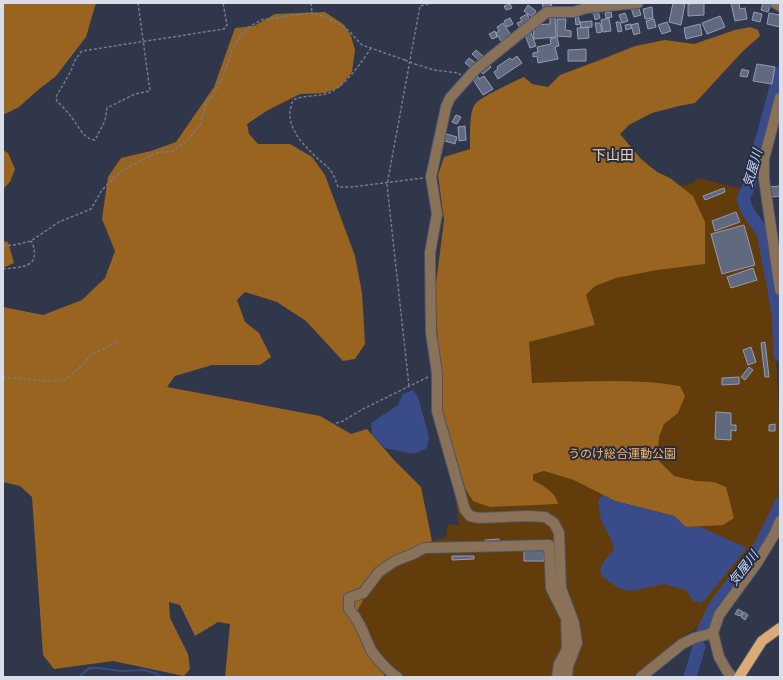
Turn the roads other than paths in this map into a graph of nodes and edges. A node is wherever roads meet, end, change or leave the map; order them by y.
1 (638, 3) edge
2 (774, 3) edge
3 (583, 5) edge
4 (780, 6) edge
5 (780, 98) edge
6 (780, 290) edge
7 (780, 521) edge
8 (780, 628) edge
9 (713, 633) junction
10 (397, 677) edge
11 (557, 677) edge
12 (567, 677) edge
13 (641, 677) edge
14 (732, 677) edge
15 (739, 677) edge

1 - 3 street
2 - 4 street
3 - 12 street
5 - 6 street
7 - 9 street
8 - 15 main road
9 - 13 street
9 - 14 street
10 - 11 street

